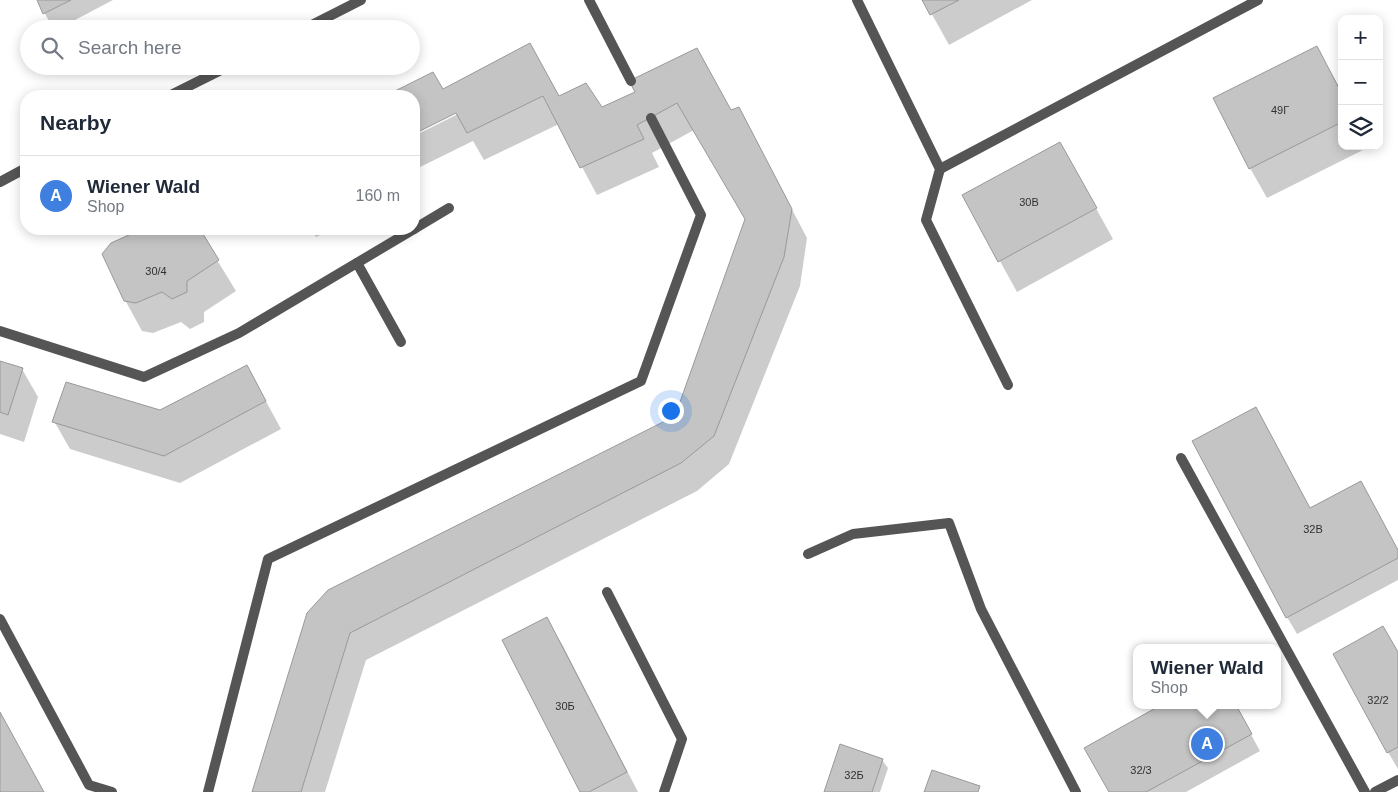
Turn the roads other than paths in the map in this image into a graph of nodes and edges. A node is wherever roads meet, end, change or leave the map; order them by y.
1 (361, 0) edge
2 (589, 0) edge
3 (857, 0) edge
4 (1258, 0) edge
5 (322, 20) edge
6 (211, 75) edge
7 (631, 80) dead end
8 (182, 90) edge
9 (650, 118) dead end
10 (940, 168) junction
11 (20, 171) edge
12 (0, 182) edge
13 (449, 208) dead end
14 (420, 225) edge
15 (404, 235) edge
16 (357, 262) junction
17 (0, 331) edge
18 (401, 342) dead end
19 (1008, 385) dead end
20 (1181, 458) dead end
21 (808, 554) dead end
22 (607, 592) dead end
23 (0, 619) edge
24 (1398, 780) edge
25 (112, 792) edge
26 (208, 792) edge
27 (664, 792) edge
28 (1076, 792) edge
29 (1365, 792) edge
30 (1375, 792) edge

1 - 5 lane
2 - 7 lane
3 - 10 lane
4 - 10 lane
6 - 8 lane
9 - 26 lane
10 - 19 lane
11 - 12 lane
13 - 14 lane
15 - 16 lane
16 - 17 lane
16 - 18 lane
20 - 29 lane
21 - 28 lane
22 - 27 lane
23 - 25 lane
24 - 30 lane

